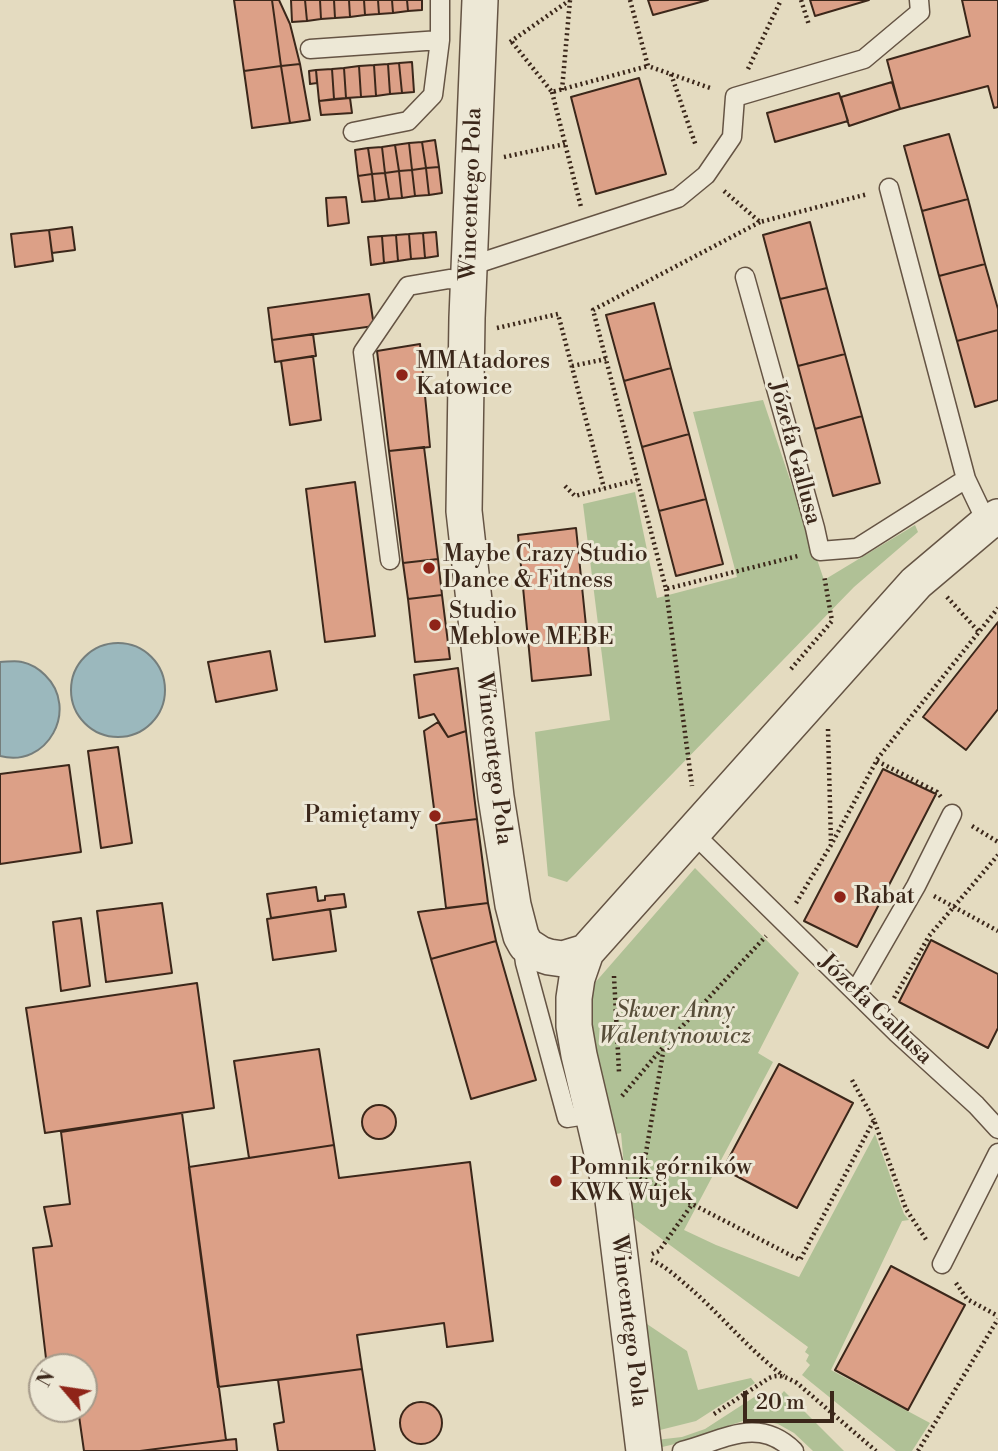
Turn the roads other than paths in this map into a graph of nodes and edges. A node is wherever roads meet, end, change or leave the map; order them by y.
1 (440, 0) edge
2 (480, 0) edge
3 (919, 0) edge
4 (440, 40) junction
5 (310, 49) dead end
6 (353, 132) dead end
7 (889, 188) road end
8 (470, 273) junction
9 (746, 277) dead end
10 (966, 479) junction
11 (993, 520) edge
12 (390, 560) dead end
13 (952, 814) road end
14 (692, 832) junction
15 (521, 936) junction
16 (600, 961) junction
17 (855, 992) junction
18 (570, 1118) junction
19 (998, 1129) edge
20 (998, 1153) edge
21 (942, 1264) road end
22 (644, 1451) edge
23 (682, 1451) edge
24 (794, 1451) edge

1 - 4 lane
2 - 8 street, Wincentego Pola
3 - 8 lane
4 - 5 lane
4 - 6 lane
7 - 10 lane
8 - 12 lane
8 - 15 street, Wincentego Pola
9 - 10 lane, Józefa Gallusa
10 - 11 lane
11 - 14 street
13 - 17 lane
14 - 16 street
14 - 17 lane, Józefa Gallusa
15 - 16 street
15 - 18 lane
16 - 18 street, Wincentego Pola
17 - 19 lane, Józefa Gallusa
18 - 22 street, Wincentego Pola
20 - 21 lane
23 - 24 lane

